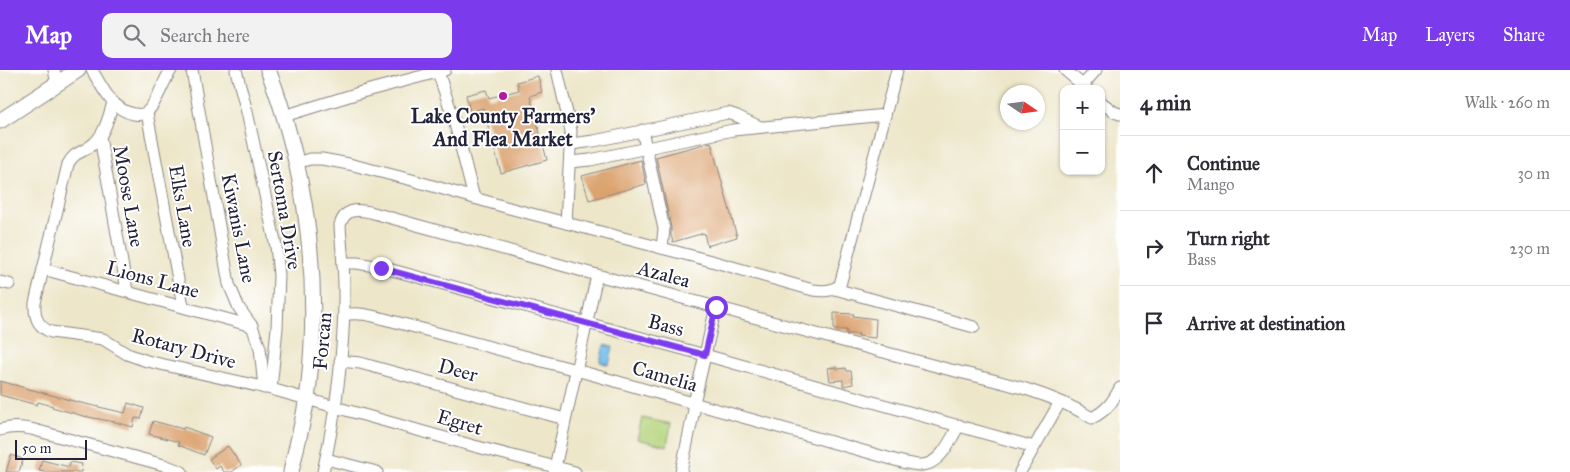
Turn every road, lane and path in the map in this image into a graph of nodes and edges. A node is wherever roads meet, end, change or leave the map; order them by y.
1 (78, 70) edge
2 (92, 70) edge
3 (172, 70) edge
4 (192, 70) edge
5 (236, 70) edge
6 (268, 70) edge
7 (557, 70) edge
8 (897, 70) edge
9 (1065, 70) edge
10 (1096, 70) edge
11 (442, 71) edge
12 (55, 77) edge
13 (1083, 85) edge
14 (1086, 85) edge
15 (113, 103) junction
16 (1105, 105) edge
17 (147, 113) junction
18 (1120, 114) edge
19 (885, 115) junction
20 (284, 116) junction
21 (0, 121) edge
22 (760, 127) junction
23 (642, 130) junction
24 (100, 137) junction
25 (570, 144) junction
26 (646, 148) junction
27 (570, 162) junction
28 (296, 163) junction
29 (474, 198) junction
30 (345, 214) joint
31 (566, 223) junction
32 (662, 248) junction
33 (343, 263) junction
34 (43, 269) junction
35 (597, 275) junction
36 (835, 289) junction
37 (127, 291) junction
38 (183, 306) junction
39 (716, 307) junction
40 (344, 315) junction
41 (587, 323) junction
42 (252, 326) junction
43 (974, 326) dead end
44 (705, 355) junction
45 (340, 361) junction
46 (576, 370) junction
47 (1120, 388) edge
48 (268, 389) junction
49 (306, 399) junction
50 (1060, 402) junction
51 (694, 403) junction
52 (335, 406) junction
53 (565, 419) junction
54 (959, 426) junction
55 (0, 430) edge
56 (1034, 447) junction
57 (326, 459) junction
58 (554, 469) edge
59 (182, 472) edge
60 (291, 472) edge
61 (322, 472) edge
62 (378, 472) edge
63 (575, 472) edge
64 (681, 472) edge
65 (1020, 472) edge

1 - 12 main road
2 - 15 street
3 - 17 street
4 - 42 street, Kiwanis Lane
5 - 48 street, Sertoma Drive
6 - 20 main road
7 - 25 street
8 - 19 street
9 - 13 street
10 - 14 street
11 - 20 street
11 - 29 street
12 - 21 main road
15 - 17 street
15 - 24 street
16 - 18 street
17 - 38 street, Elks Lane
19 - 22 street
19 - 36 street
20 - 28 main road
22 - 23 street
22 - 26 street
23 - 25 street
23 - 26 street
24 - 34 street, Rotary Drive
24 - 37 street, Moose Lane
25 - 27 street
26 - 27 street
26 - 32 street
27 - 31 street
28 - 29 street
28 - 49 main road
29 - 31 street
30 - 33 street, Forcan
30 - 35 street, Azalea
31 - 32 street
32 - 36 street
33 - 40 street, Forcan
33 - 41 street, Bass
34 - 37 street, Lions Lane
34 - 48 street, Rotary Drive
35 - 39 street, Azalea
35 - 41 street
36 - 43 street
37 - 38 street, Lions Lane
38 - 42 street, Lions Lane
39 - 44 street
39 - 50 street, Azalea
40 - 45 street, Forcan
40 - 46 street, Camelia
41 - 44 street, Bass
41 - 46 street
42 - 48 street, Kiwanis Lane
44 - 51 street
44 - 54 street, Bass
45 - 52 street, Forcan
45 - 53 street, Deer
46 - 51 street, Camelia
46 - 53 street
47 - 50 street, Azalea
48 - 49 street, Rotary Drive
49 - 52 street, Egret
49 - 60 main road
50 - 56 street
51 - 54 street, Camelia
51 - 64 street
52 - 57 street, Forcan
52 - 58 street, Egret
53 - 58 street
54 - 56 street, Bass
55 - 59 street
56 - 65 street
57 - 61 street, Forcan
57 - 62 street
58 - 63 street, Egret

